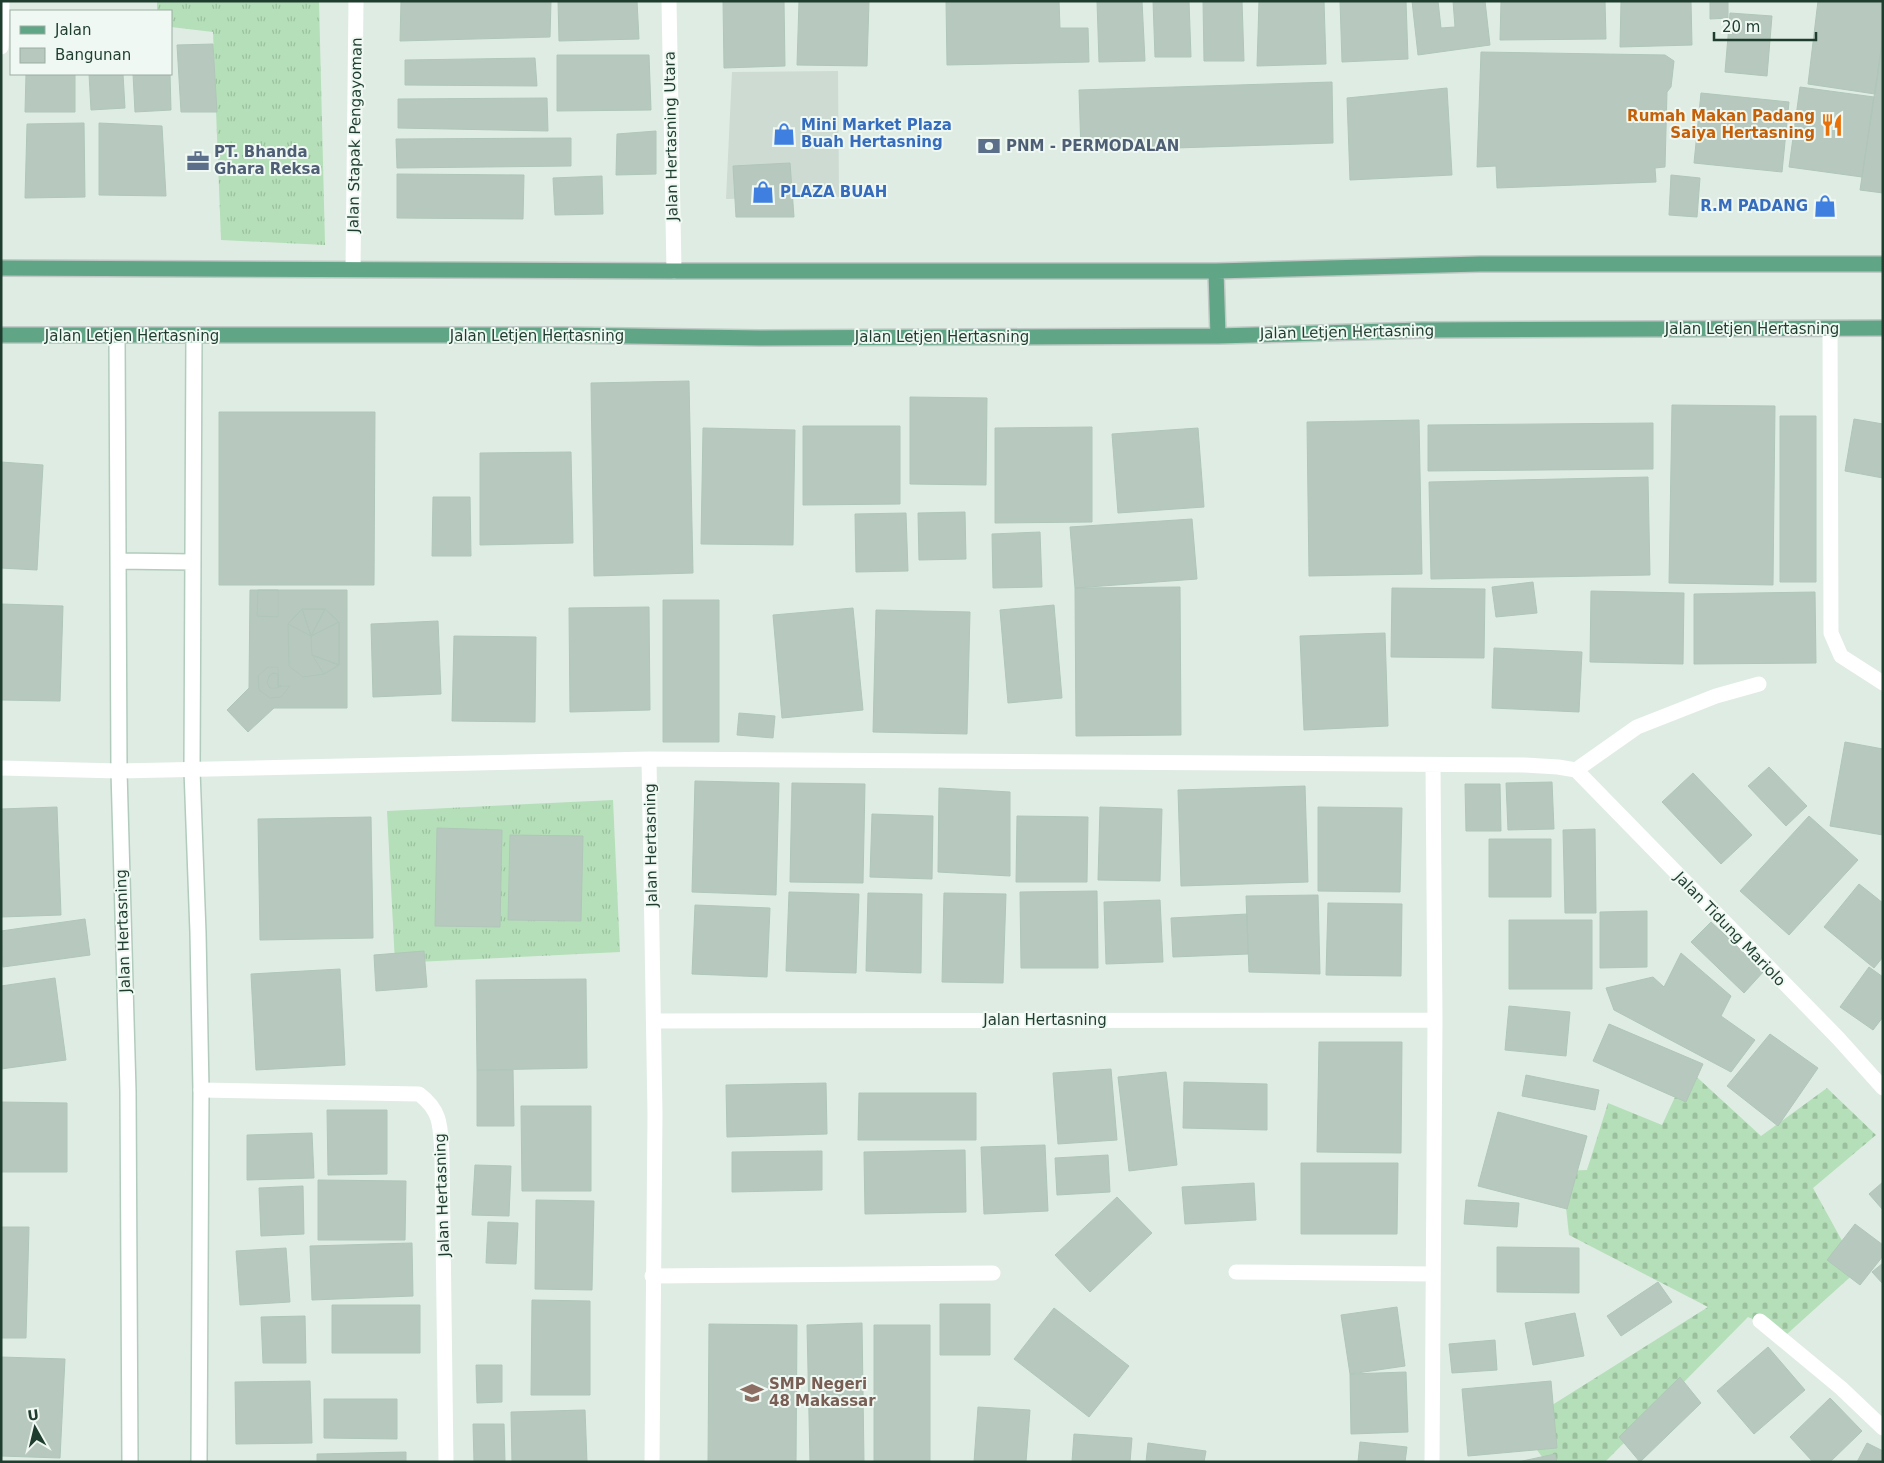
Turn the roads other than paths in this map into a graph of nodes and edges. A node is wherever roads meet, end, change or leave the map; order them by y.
1 (2, 1) edge
2 (356, 1) edge
3 (669, 1) edge
4 (1, 20) edge
5 (1, 46) edge
6 (1883, 264) edge
7 (1, 268) edge
8 (353, 268) junction
9 (1216, 271) junction
10 (674, 272) junction
11 (1883, 328) edge
12 (1830, 329) junction
13 (1, 335) edge
14 (116, 336) junction
15 (194, 336) junction
16 (1218, 336) junction
17 (118, 561) junction
18 (193, 562) junction
19 (1883, 683) edge
20 (1760, 684) dead end
21 (649, 759) junction
22 (1433, 765) junction
23 (1, 768) edge
24 (192, 770) junction
25 (1576, 770) junction
26 (119, 771) junction
27 (655, 1020) junction
28 (1435, 1020) junction
29 (1883, 1088) edge
30 (201, 1090) junction
31 (1236, 1272) dead end
32 (993, 1273) dead end
33 (1433, 1274) junction
34 (652, 1276) junction
35 (1760, 1321) dead end
36 (1883, 1428) edge
37 (130, 1462) edge
38 (199, 1462) edge
39 (446, 1462) edge
40 (652, 1462) edge
41 (1432, 1462) edge

1 - 4 street
2 - 8 street, Jalan Stapak Pengayoman
3 - 10 street, Jalan Hertasning Utara
4 - 5 street
6 - 9 main road
7 - 8 main road
8 - 10 main road
9 - 10 main road
9 - 16 main road
11 - 12 main road, Jalan Letjen Hertasning
12 - 16 main road, Jalan Letjen Hertasning
12 - 19 street
13 - 14 main road, Jalan Letjen Hertasning
14 - 15 main road, Jalan Letjen Hertasning
14 - 17 street, Jalan Hertasning
15 - 16 main road, Jalan Letjen Hertasning
15 - 18 street
17 - 18 street
17 - 26 street, Jalan Hertasning
18 - 24 street
20 - 25 street
21 - 22 street
21 - 24 street
21 - 27 street, Jalan Hertasning
22 - 25 street
22 - 28 street
23 - 26 street
24 - 26 street
24 - 30 street
25 - 29 street, Jalan Tidung Mariolo
26 - 37 street, Jalan Hertasning
27 - 28 street, Jalan Hertasning
27 - 34 street, Jalan Hertasning
28 - 33 street
30 - 38 street
30 - 39 street, Jalan Hertasning
31 - 33 street
32 - 34 street
33 - 41 street
34 - 40 street, Jalan Hertasning
35 - 36 street

